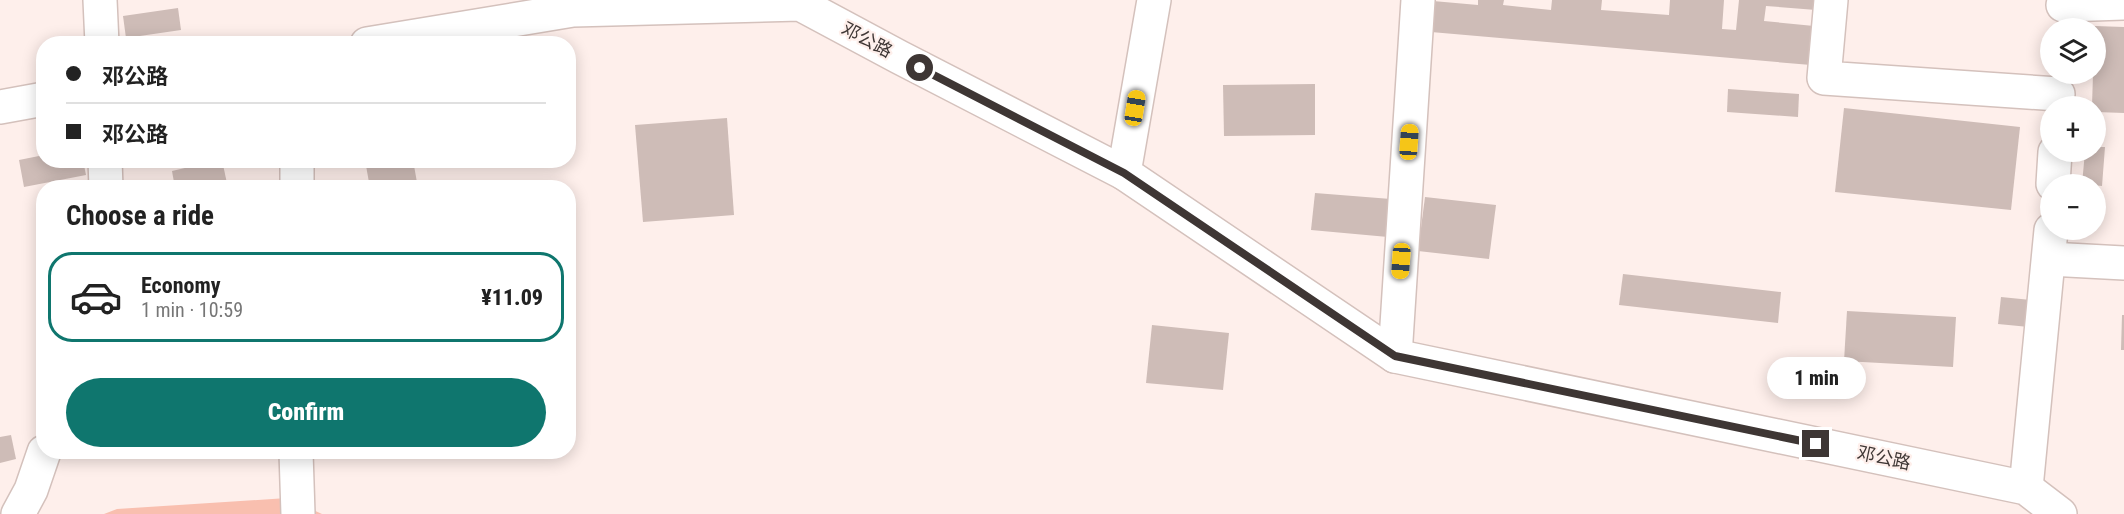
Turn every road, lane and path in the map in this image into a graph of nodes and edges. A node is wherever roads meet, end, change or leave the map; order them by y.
1 (100, 0) edge
2 (1154, 0) edge
3 (1418, 0) edge
4 (1831, 0) edge
5 (2124, 3) edge
6 (2063, 11) edge
7 (102, 36) edge
8 (415, 36) edge
9 (2058, 91) edge
10 (36, 100) edge
11 (0, 107) edge
12 (1124, 173) junction
13 (2050, 244) edge
14 (2124, 263) edge
15 (1395, 356) junction
16 (42, 459) edge
17 (296, 459) edge
18 (2026, 488) junction
19 (18, 514) edge
20 (298, 514) edge
21 (2060, 514) edge

1 - 7 street
2 - 12 street
3 - 15 street
4 - 9 street
5 - 6 street
8 - 12 street, 邓公路
10 - 11 street
12 - 15 street, 邓公路
13 - 14 street
13 - 18 street
15 - 18 street, 邓公路
16 - 19 street
17 - 20 street
18 - 21 street, 邓公路

